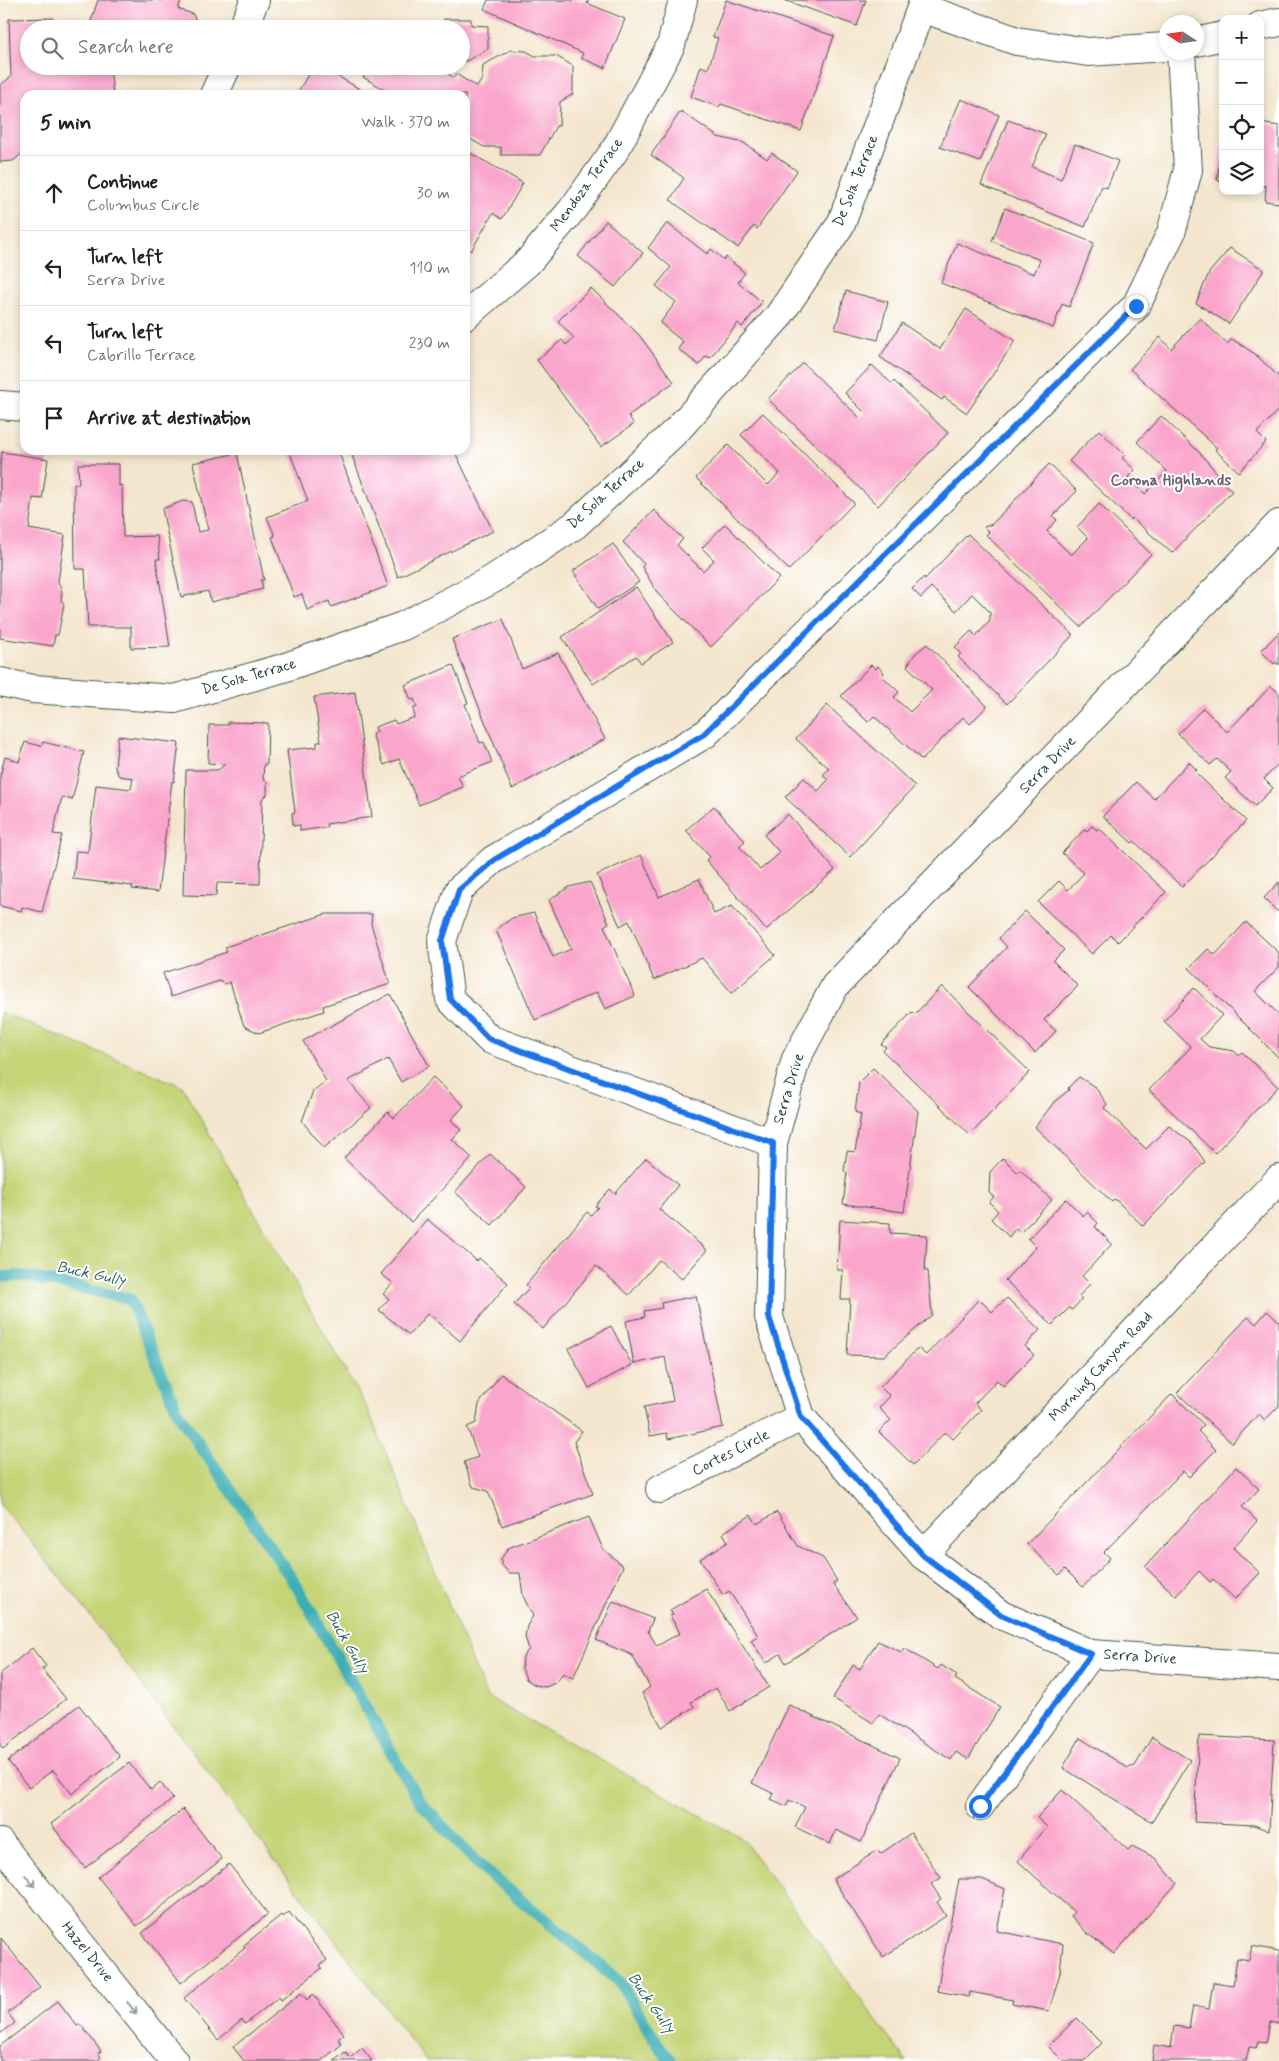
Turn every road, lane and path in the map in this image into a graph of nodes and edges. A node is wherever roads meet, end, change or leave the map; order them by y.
1 (255, 0) edge
2 (683, 0) edge
3 (923, 4) edge
4 (246, 20) edge
5 (1279, 22) edge
6 (1264, 25) edge
7 (1219, 37) edge
8 (1204, 40) edge
9 (1159, 47) edge
10 (1181, 60) edge
11 (223, 75) edge
12 (216, 90) edge
13 (470, 312) edge
14 (0, 405) edge
15 (20, 407) edge
16 (1279, 524) edge
17 (0, 682) edge
18 (773, 1143) junction
19 (1279, 1179) edge
20 (801, 1417) junction
21 (660, 1489) dead end
22 (923, 1555) junction
23 (1091, 1654) junction
24 (1279, 1667) edge
25 (980, 1806) dead end
26 (0, 1843) edge
27 (174, 2061) edge

1 - 4 street
2 - 13 street, Mendoza Terrace
3 - 9 street
3 - 17 street, De Sola Terrace
5 - 6 street
7 - 8 street
10 - 18 street
11 - 12 street
14 - 15 street
16 - 18 street, Serra Drive
18 - 20 street, Serra Drive
19 - 22 street, Morning Canyon Road
20 - 21 street, Cortes Circle
20 - 22 street, Serra Drive
22 - 23 street, Serra Drive
23 - 24 street, Serra Drive
23 - 25 street
26 -> 27 street, Hazel Drive

